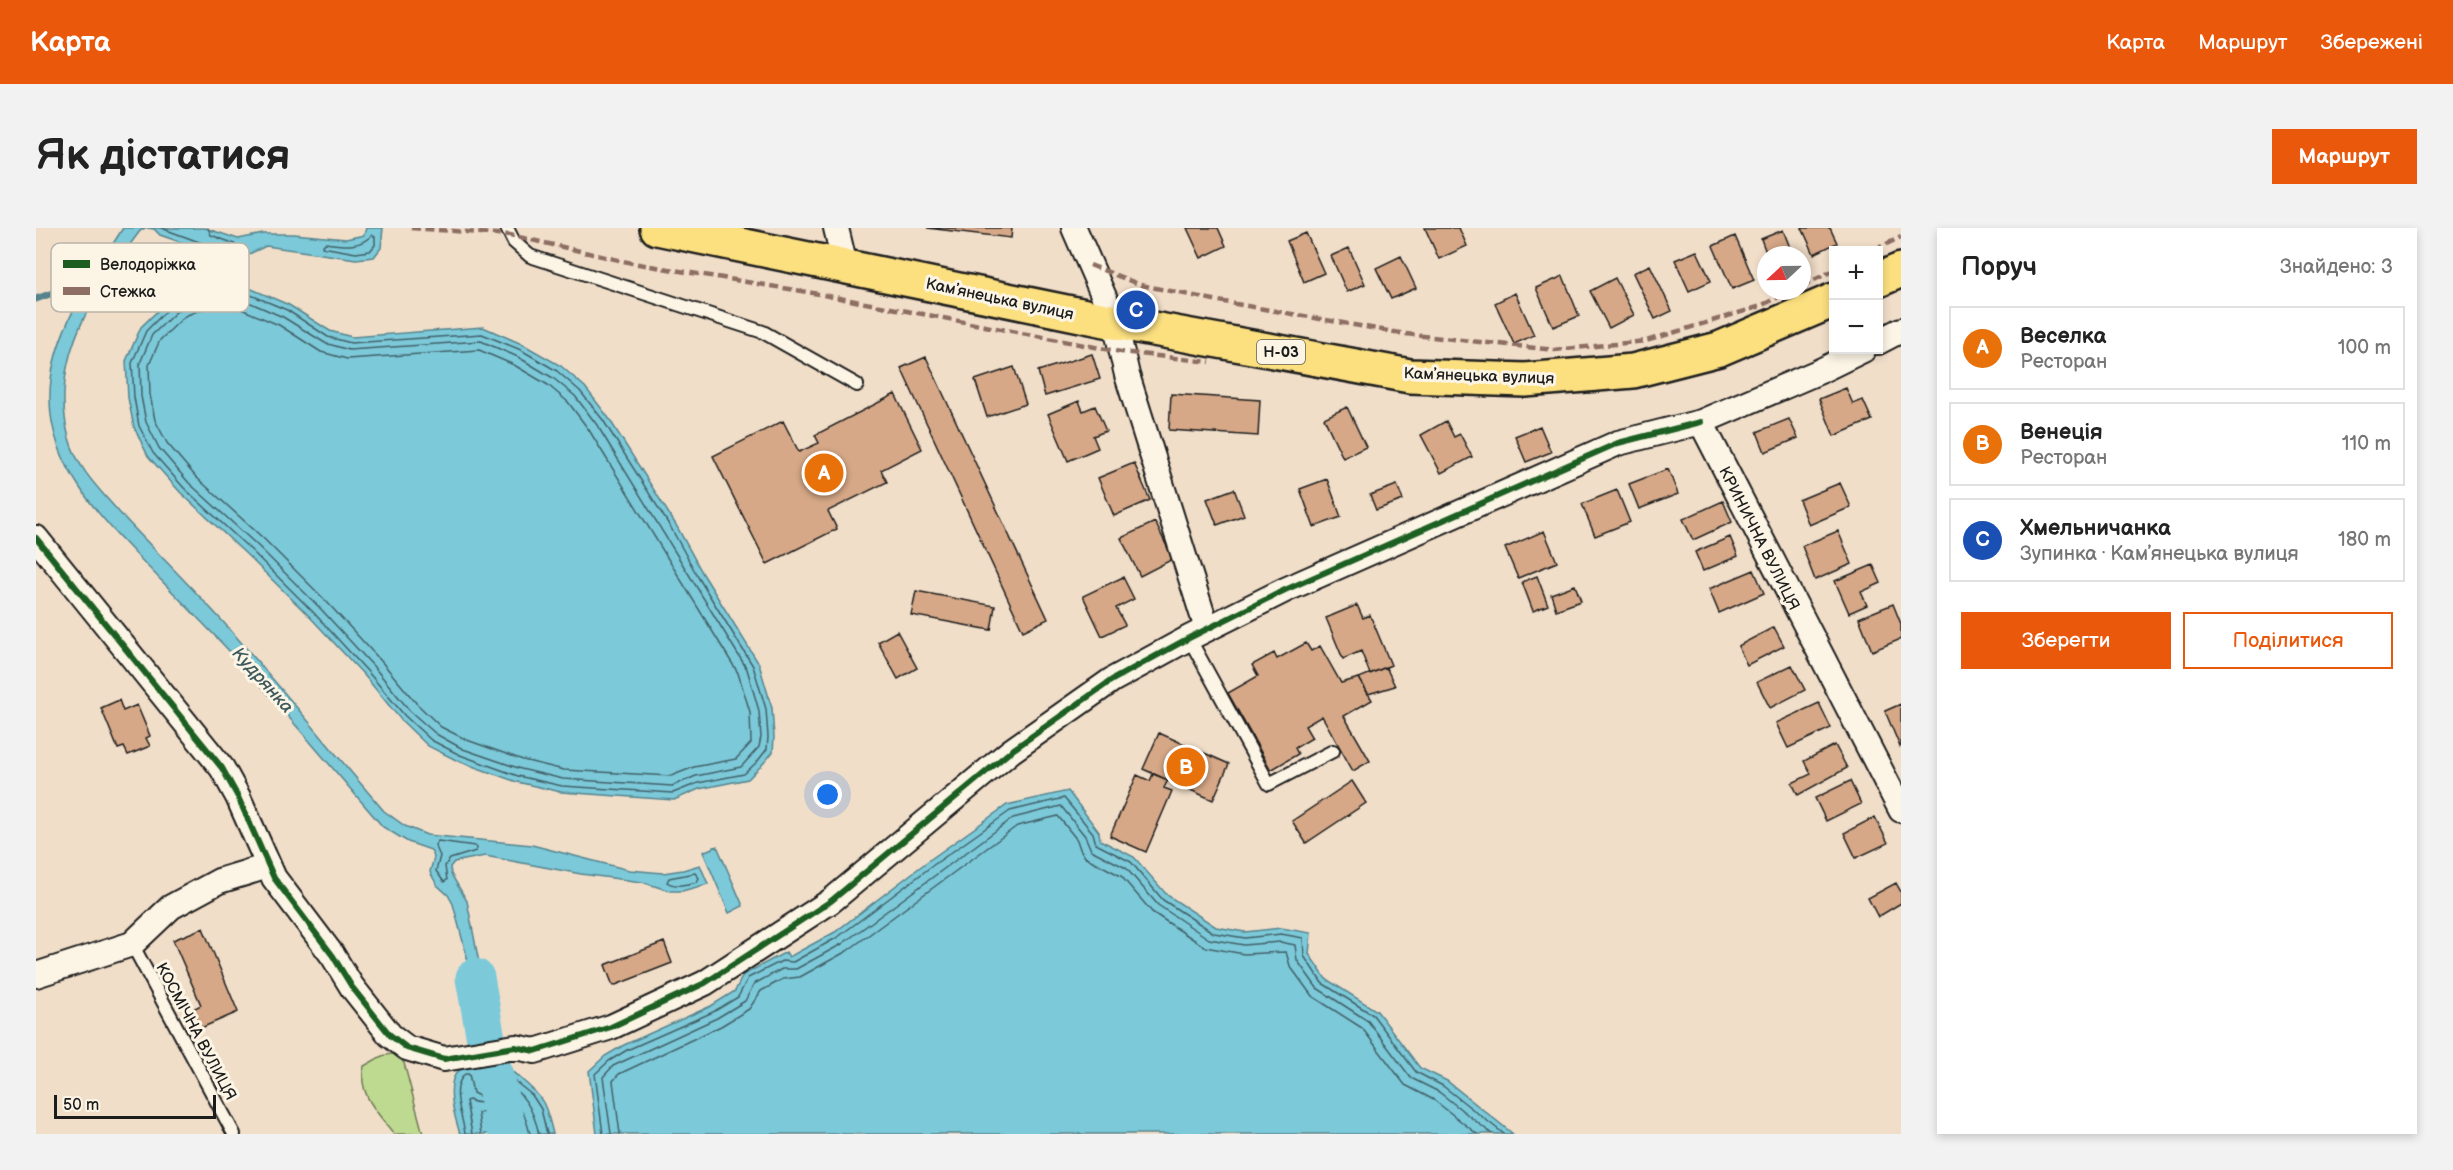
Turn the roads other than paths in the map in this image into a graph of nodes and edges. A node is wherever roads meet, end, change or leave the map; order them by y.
1 (507, 228) edge
2 (657, 228) edge
3 (836, 228) edge
4 (1074, 228) edge
5 (845, 266) junction
6 (1901, 270) edge
7 (1883, 278) edge
8 (1829, 302) edge
9 (1115, 322) junction
10 (1901, 330) edge
11 (1883, 339) edge
12 (1855, 354) edge
13 (857, 385) dead end
14 (1701, 422) junction
15 (36, 538) edge
16 (1198, 634) junction
17 (1333, 751) dead end
18 (1901, 810) edge
19 (268, 866) junction
20 (132, 944) junction
21 (36, 975) edge
22 (234, 1134) edge

1 - 13 lane
2 - 5 main road, Камʼянецька вулиця / Н-03
3 - 5 street
4 - 9 street
5 - 9 main road, Камʼянецька вулиця / Н-03
6 - 7 main road
8 - 9 main road, Камʼянецька вулиця / Н-03
9 - 16 street
10 - 11 street
12 - 14 street
14 - 16 street
14 - 18 street, КРИНИЧНА ВУЛИЦЯ
15 - 19 street
16 - 17 lane
16 - 19 street
19 - 20 street
20 - 21 street
20 - 22 lane, КОСМІЧНА ВУЛИЦЯ

